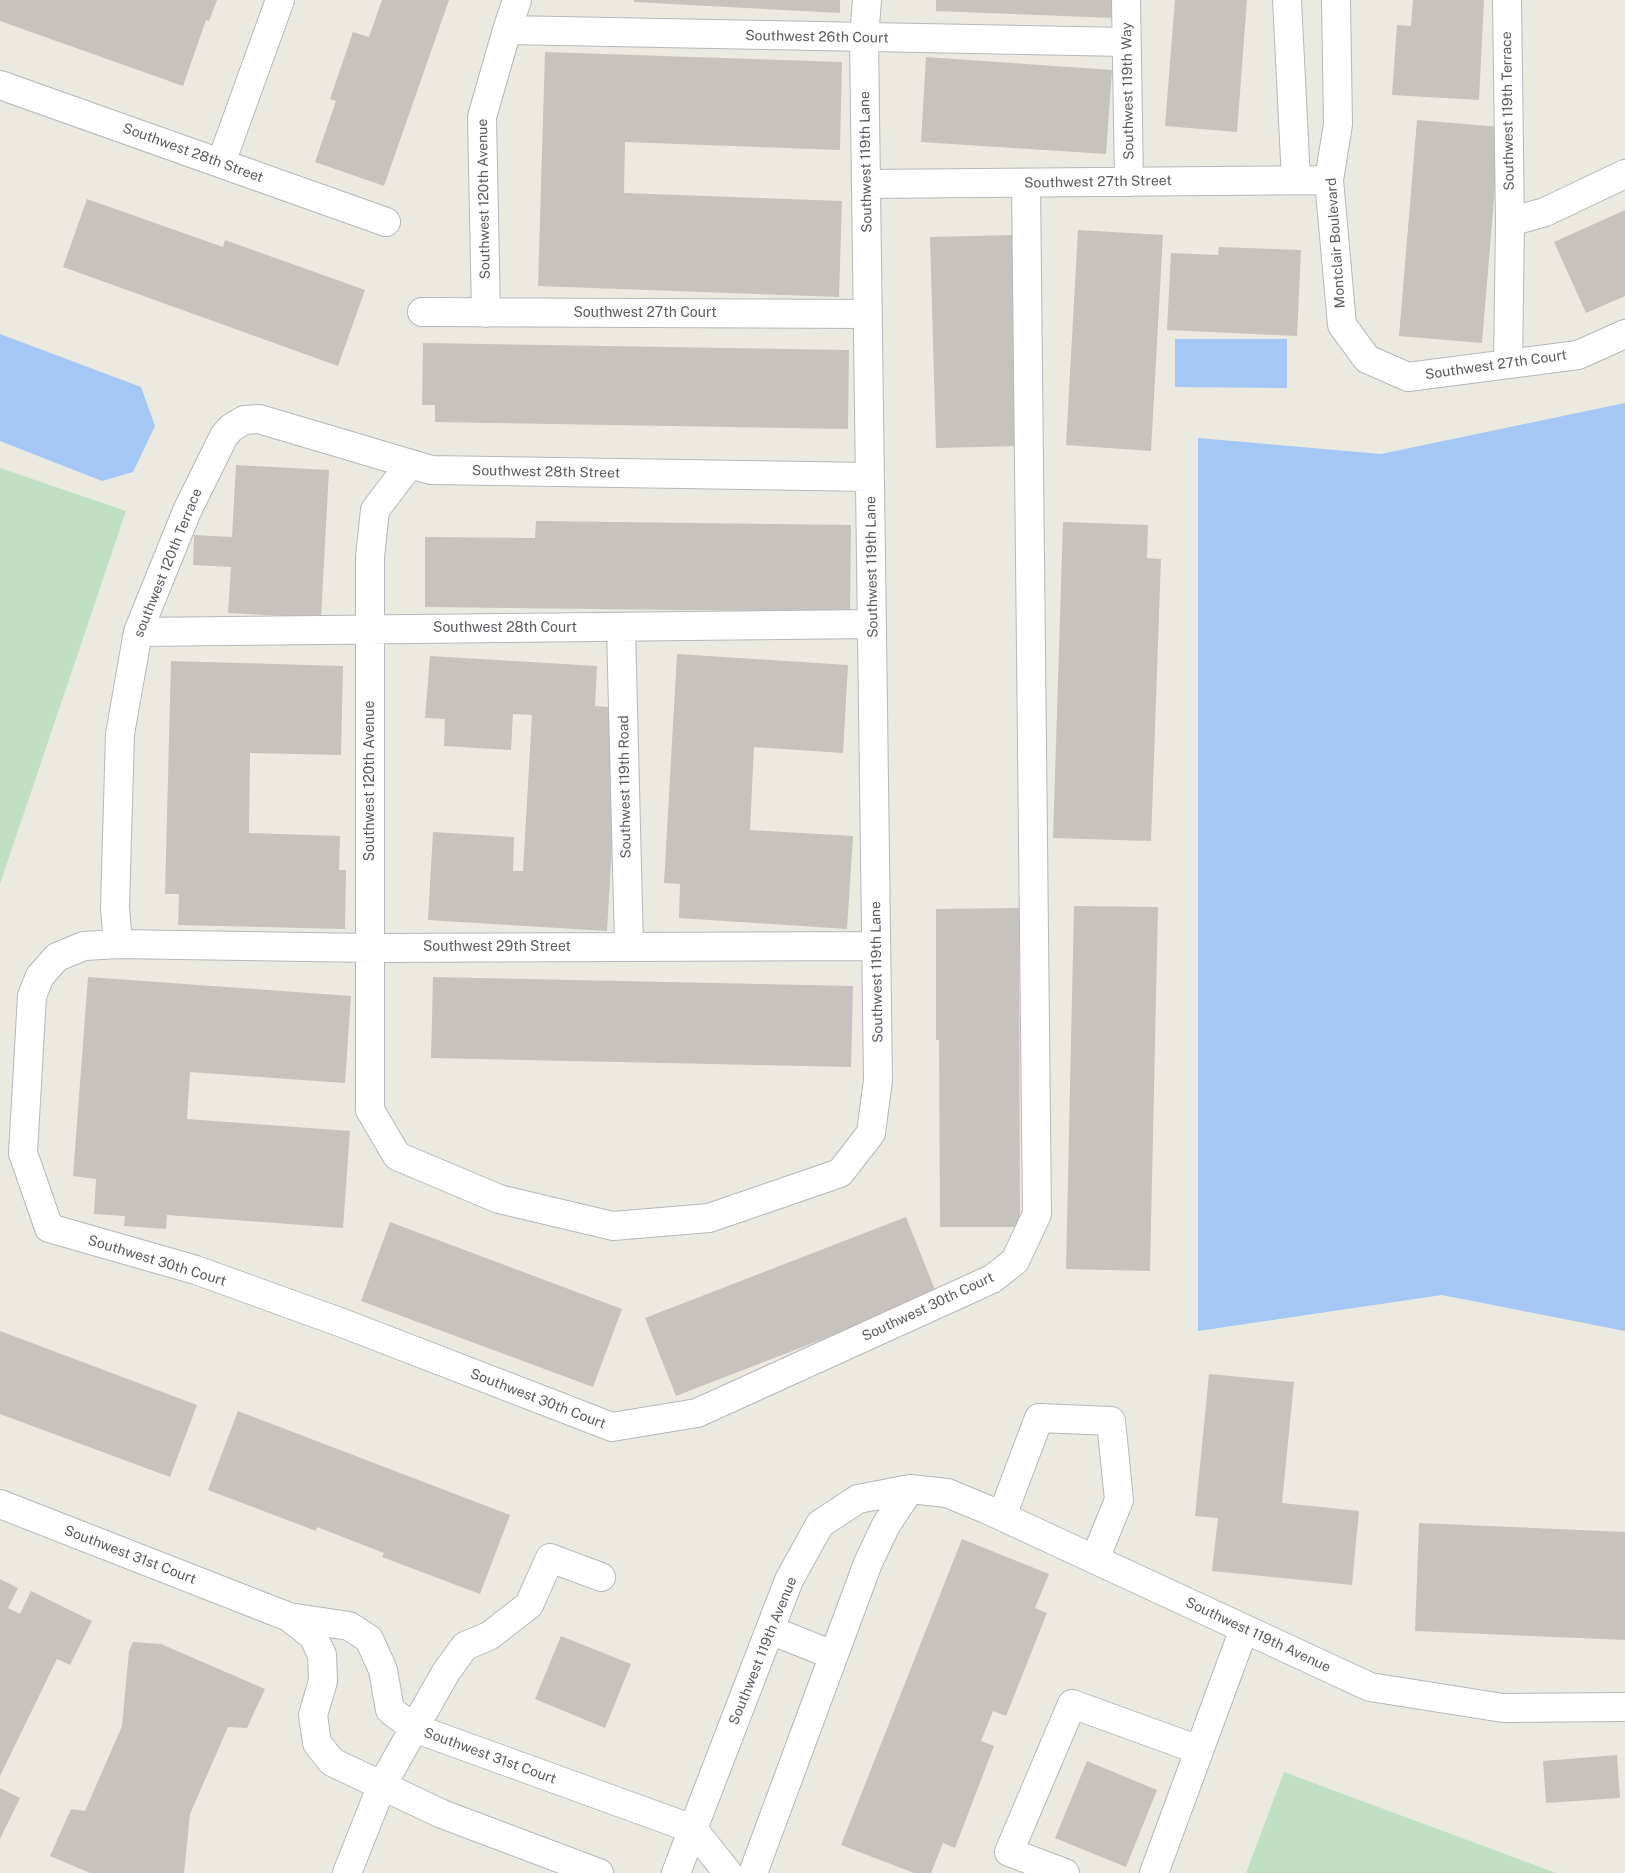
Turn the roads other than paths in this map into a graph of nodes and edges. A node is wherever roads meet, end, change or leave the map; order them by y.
1 (280, 0) edge
2 (517, 0) edge
3 (867, 0) edge
4 (1126, 0) edge
5 (1287, 0) edge
6 (1336, 0) edge
7 (1507, 0) edge
8 (507, 30) junction
9 (864, 38) junction
10 (1127, 42) junction
11 (0, 85) edge
12 (221, 163) junction
13 (1625, 174) edge
14 (1296, 180) junction
15 (1329, 180) junction
16 (1129, 182) junction
17 (1026, 183) junction
18 (866, 184) junction
19 (386, 222) dead end
20 (1510, 222) junction
21 (422, 312) dead end
22 (486, 313) junction
23 (868, 314) junction
24 (1625, 334) edge
25 (1367, 359) joint
26 (1508, 364) junction
27 (231, 428) joint
28 (410, 464) junction
29 (870, 477) junction
30 (872, 624) junction
31 (621, 628) junction
32 (370, 629) junction
33 (138, 632) junction
34 (118, 944) junction
35 (876, 946) junction
36 (629, 947) junction
37 (370, 948) junction
38 (370, 1110) joint
39 (910, 1489) junction
40 (0, 1504) edge
41 (1002, 1516) junction
42 (1095, 1559) junction
43 (601, 1577) dead end
44 (289, 1617) junction
45 (1244, 1629) junction
46 (770, 1630) junction
47 (833, 1655) junction
48 (1625, 1707) edge
49 (414, 1728) junction
50 (1199, 1750) junction
51 (382, 1785) junction
52 (693, 1829) junction
53 (347, 1873) edge
54 (599, 1873) edge
55 (676, 1873) edge
56 (728, 1873) edge
57 (753, 1873) edge
58 (1065, 1873) edge
59 (1154, 1873) edge

1 - 12 street
2 - 8 street, Southwest 120th Avenue
3 - 9 street, Southwest 119th Lane
4 - 10 street, Southwest 119th Way
5 - 14 street
6 - 15 street, Montclair Boulevard
7 - 20 street, Southwest 119th Terrace
8 - 9 street, Southwest 26th Court
8 - 22 street, Southwest 120th Avenue
9 - 10 street, Southwest 26th Court
9 - 18 street, Southwest 119th Lane
10 - 16 street, Southwest 119th Way
11 - 12 street, Southwest 28th Street
12 - 19 street, Southwest 28th Street
13 - 20 street
14 - 15 street, Southwest 27th Street
14 - 16 street, Southwest 27th Street
15 - 25 street, Montclair Boulevard
16 - 17 street, Southwest 27th Street
17 - 18 street, Southwest 27th Street
17 - 34 street, Southwest 30th Court
18 - 23 street, Southwest 119th Lane
20 - 26 street, Southwest 119th Terrace
21 - 22 street, Southwest 27th Court
22 - 23 street, Southwest 27th Court
23 - 29 street, Southwest 119th Lane
24 - 26 street, Southwest 27th Court
25 - 26 street, Southwest 27th Court
27 - 28 street, Southwest 28th Street
27 - 33 street, southwest 120th Terrace
28 - 29 street, Southwest 28th Street
28 - 32 street, Southwest 120th Avenue
29 - 30 street, Southwest 119th Lane
30 - 31 street, Southwest 28th Court
30 - 35 street, Southwest 119th Lane
31 - 32 street, Southwest 28th Court
31 - 36 street, Southwest 119th Road
32 - 33 street, Southwest 28th Court
32 - 37 street, Southwest 120th Avenue
33 - 34 street, southwest 120th Terrace
34 - 37 street, Southwest 29th Street
35 - 36 street, Southwest 29th Street
35 - 38 street, Southwest 119th Lane
36 - 37 street, Southwest 29th Street
37 - 38 street, Southwest 120th Avenue
39 - 41 street, Southwest 119th Avenue
39 - 46 street, Southwest 119th Avenue
39 - 47 street
40 - 44 street, Southwest 31st Court
41 - 42 street, Southwest 119th Avenue
41 - 42 street
42 - 45 street, Southwest 119th Avenue
43 - 49 street
44 - 49 street, Southwest 31st Court
44 - 51 street, Southwest 31st Court
45 - 48 street, Southwest 119th Avenue
45 - 50 street
46 - 47 street
46 - 52 street, Southwest 119th Avenue
47 - 57 street
49 - 51 street
49 - 52 street, Southwest 31st Court
50 - 58 street
50 - 59 street
51 - 53 street
51 - 54 street, Southwest 31st Court
52 - 55 street, Southwest 119th Avenue
52 - 56 street

